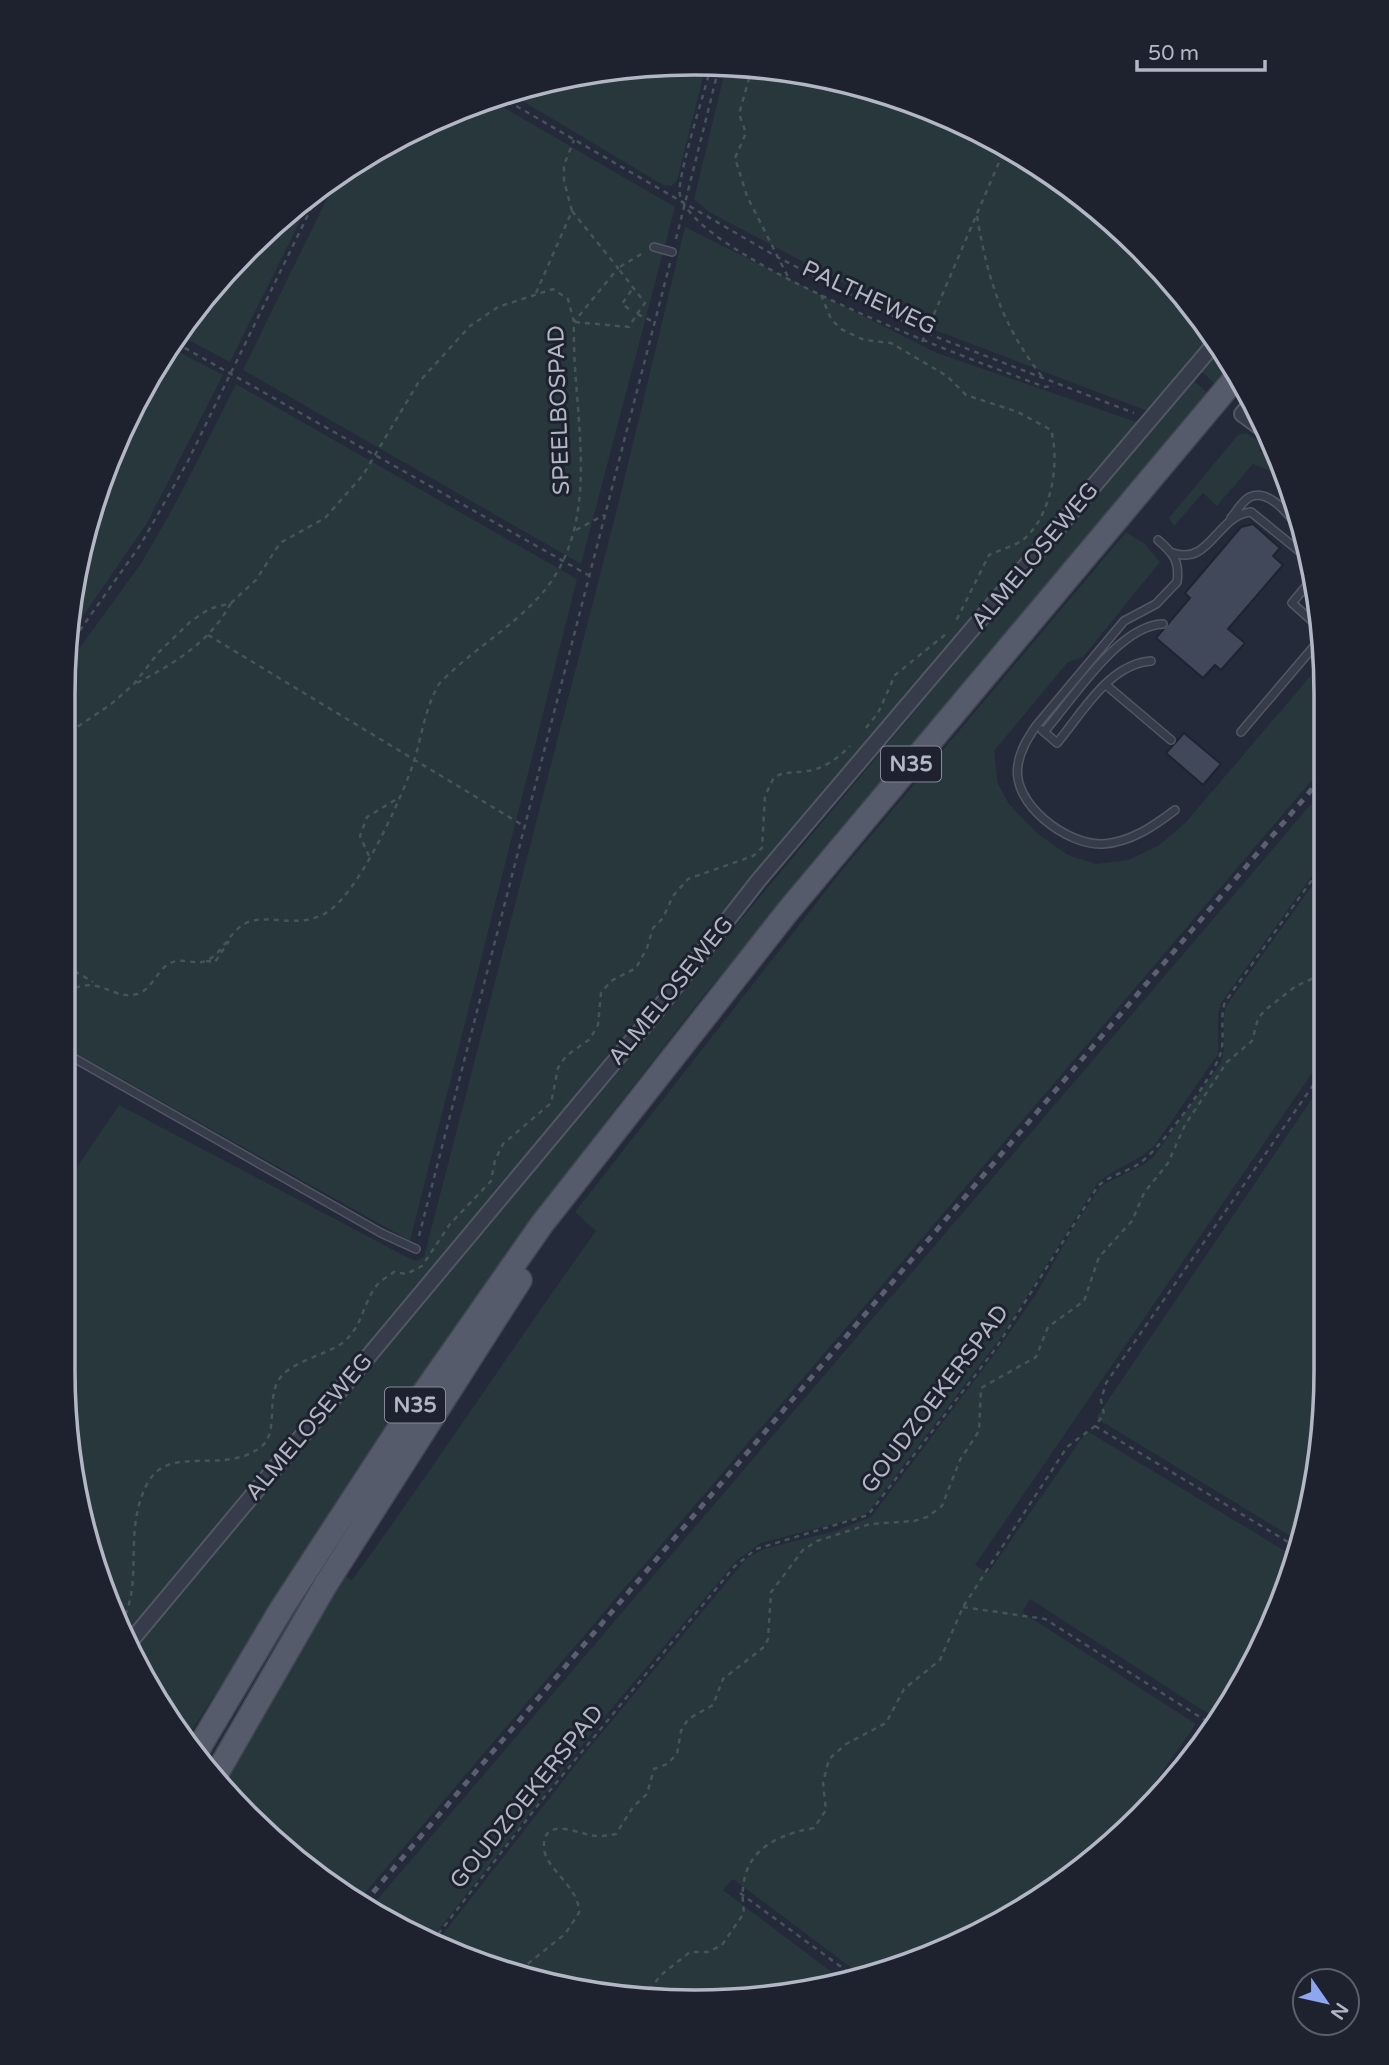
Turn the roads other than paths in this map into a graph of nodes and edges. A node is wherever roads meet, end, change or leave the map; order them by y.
1 (654, 247) road end
2 (672, 252) road end
3 (1209, 350) edge
4 (1230, 384) edge
5 (1286, 512) edge
6 (1230, 518) junction
7 (1158, 540) dead end
8 (1296, 548) edge
9 (1173, 554) junction
10 (1304, 588) edge
11 (1308, 618) edge
12 (1163, 624) dead end
13 (1312, 649) edge
14 (1151, 661) dead end
15 (1105, 685) junction
16 (1035, 726) junction
17 (1044, 732) junction
18 (1241, 732) dead end
19 (1171, 740) dead end
20 (1175, 810) dead end
21 (75, 1059) edge
22 (596, 1159) junction
23 (416, 1250) road end
24 (135, 1636) edge
25 (201, 1744) edge
26 (220, 1768) edge

1 - 2 lane
3 - 24 street, ALMELOSEWEG
4 - 22 main road, ALMELOSEWEG / N35
5 - 6 lane
6 - 8 lane
6 - 9 lane
7 - 9 lane
9 - 16 lane
10 - 11 lane
12 - 17 lane
13 - 18 lane
14 - 15 lane
15 - 17 lane
15 - 19 lane
16 - 17 lane
16 - 20 lane
21 - 23 lane
22 - 25 main road, N35
22 - 26 main road, N35

